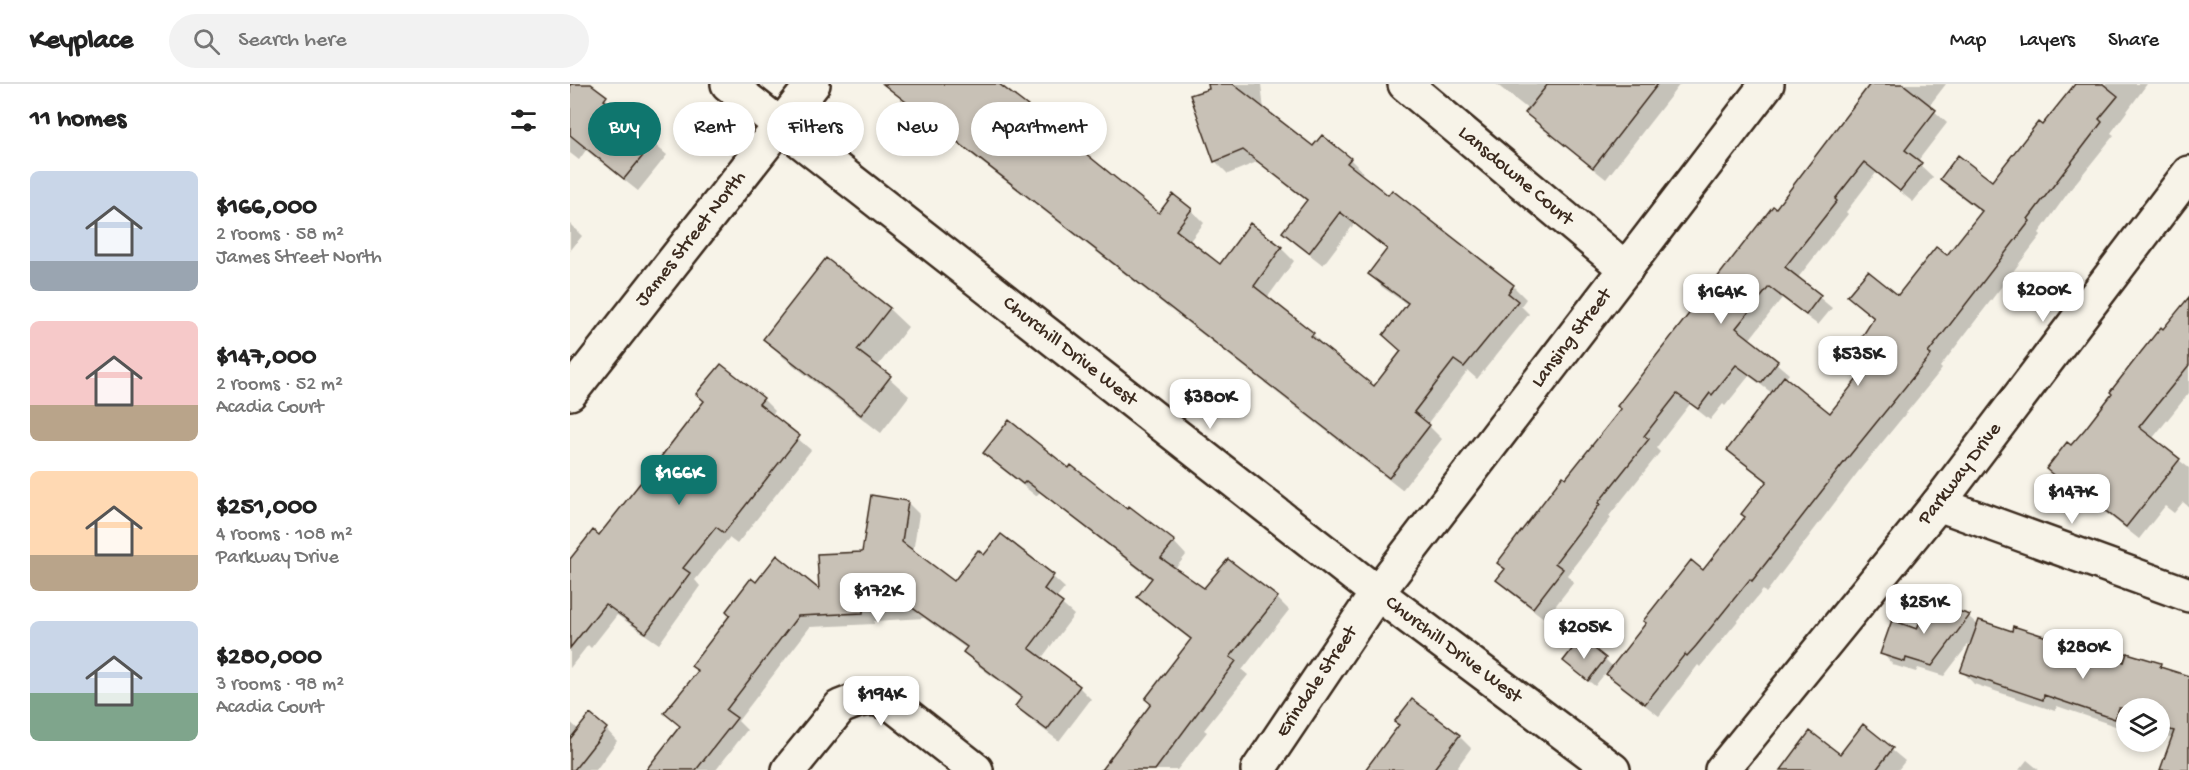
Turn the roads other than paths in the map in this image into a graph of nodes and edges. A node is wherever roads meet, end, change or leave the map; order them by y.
1 (728, 84) edge
2 (813, 84) edge
3 (1405, 84) edge
4 (1767, 84) edge
5 (799, 102) edge
6 (767, 114) edge
7 (767, 143) edge
8 (820, 156) edge
9 (2189, 172) edge
10 (1626, 269) junction
11 (570, 393) edge
12 (1938, 504) junction
13 (1377, 593) junction
14 (2189, 594) edge
15 (789, 770) edge
16 (976, 770) edge
17 (1258, 770) edge
18 (1613, 770) edge
19 (1722, 770) edge

1 - 6 street, Churchill Drive West
2 - 5 street, James Street North
3 - 10 street, Lansdowne Court
4 - 10 street, Lansing Street
7 - 11 street, James Street North
8 - 13 street, Churchill Drive West
9 - 12 street, Parkway Drive
10 - 13 street, Lansing Street
12 - 14 street
12 - 19 street, Parkway Drive
13 - 17 street, Erindale Street
13 - 18 street, Churchill Drive West
15 - 16 street

